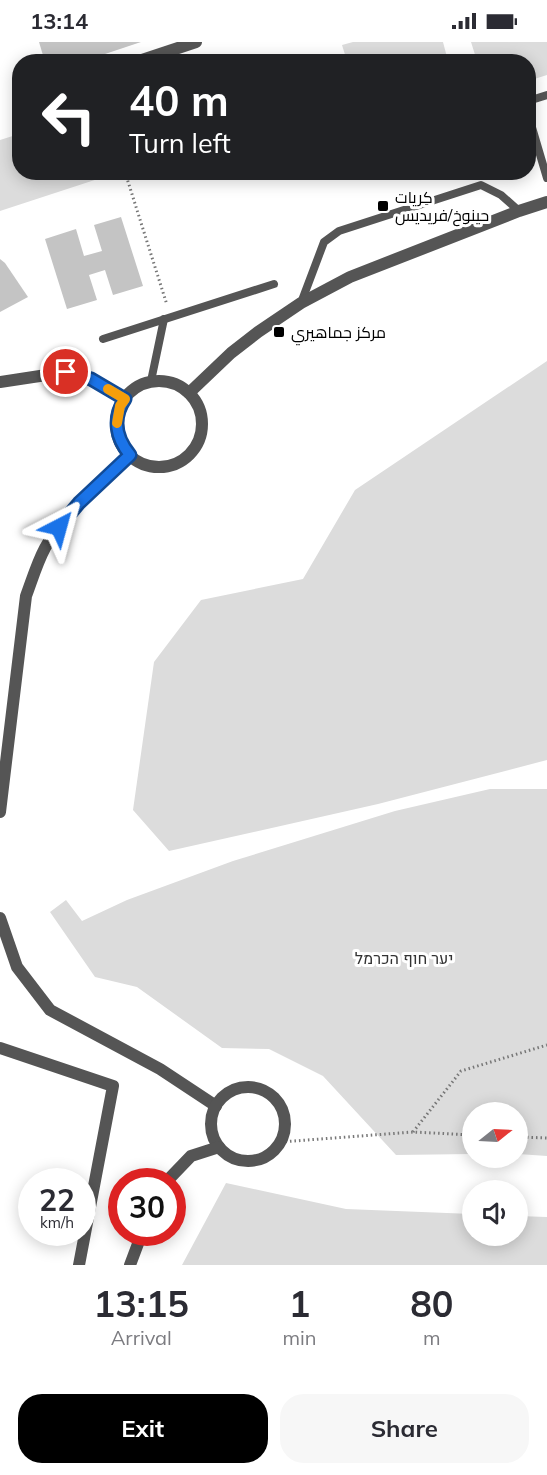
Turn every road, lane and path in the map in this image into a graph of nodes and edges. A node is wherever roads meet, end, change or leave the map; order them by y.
1 (196, 42) edge
2 (160, 54) edge
3 (536, 141) edge
4 (547, 178) edge
5 (127, 180) edge
6 (547, 202) edge
7 (519, 211) junction
8 (274, 284) dead end
9 (301, 303) junction
10 (167, 318) junction
11 (103, 339) dead end
12 (151, 381) junction
13 (0, 382) edge
14 (189, 393) junction
15 (125, 399) junction
16 (130, 455) junction
17 (0, 812) edge
18 (0, 918) edge
19 (547, 1045) edge
20 (0, 1048) edge
21 (216, 1106) junction
22 (413, 1132) junction
23 (462, 1134) edge
24 (528, 1137) edge
25 (547, 1138) edge
26 (281, 1142) junction
27 (219, 1147) junction
28 (179, 1168) edge
29 (137, 1246) edge
30 (79, 1265) edge
31 (130, 1265) edge

1 - 2 street
3 - 4 lane
5 - 10 path
6 - 7 street
7 - 9 street
7 - 9 lane
8 - 10 lane
9 - 14 street
10 - 11 lane
10 - 12 lane
12 - 14 street
12 - 15 street
13 - 15 street
14 - 16 street
15 - 16 street
16 - 17 street
18 - 21 street
19 - 22 path
20 - 30 street
21 - 26 street
21 - 27 street
22 - 23 path
22 - 26 path
24 - 25 path
26 - 27 street
27 - 28 street
29 - 31 street

